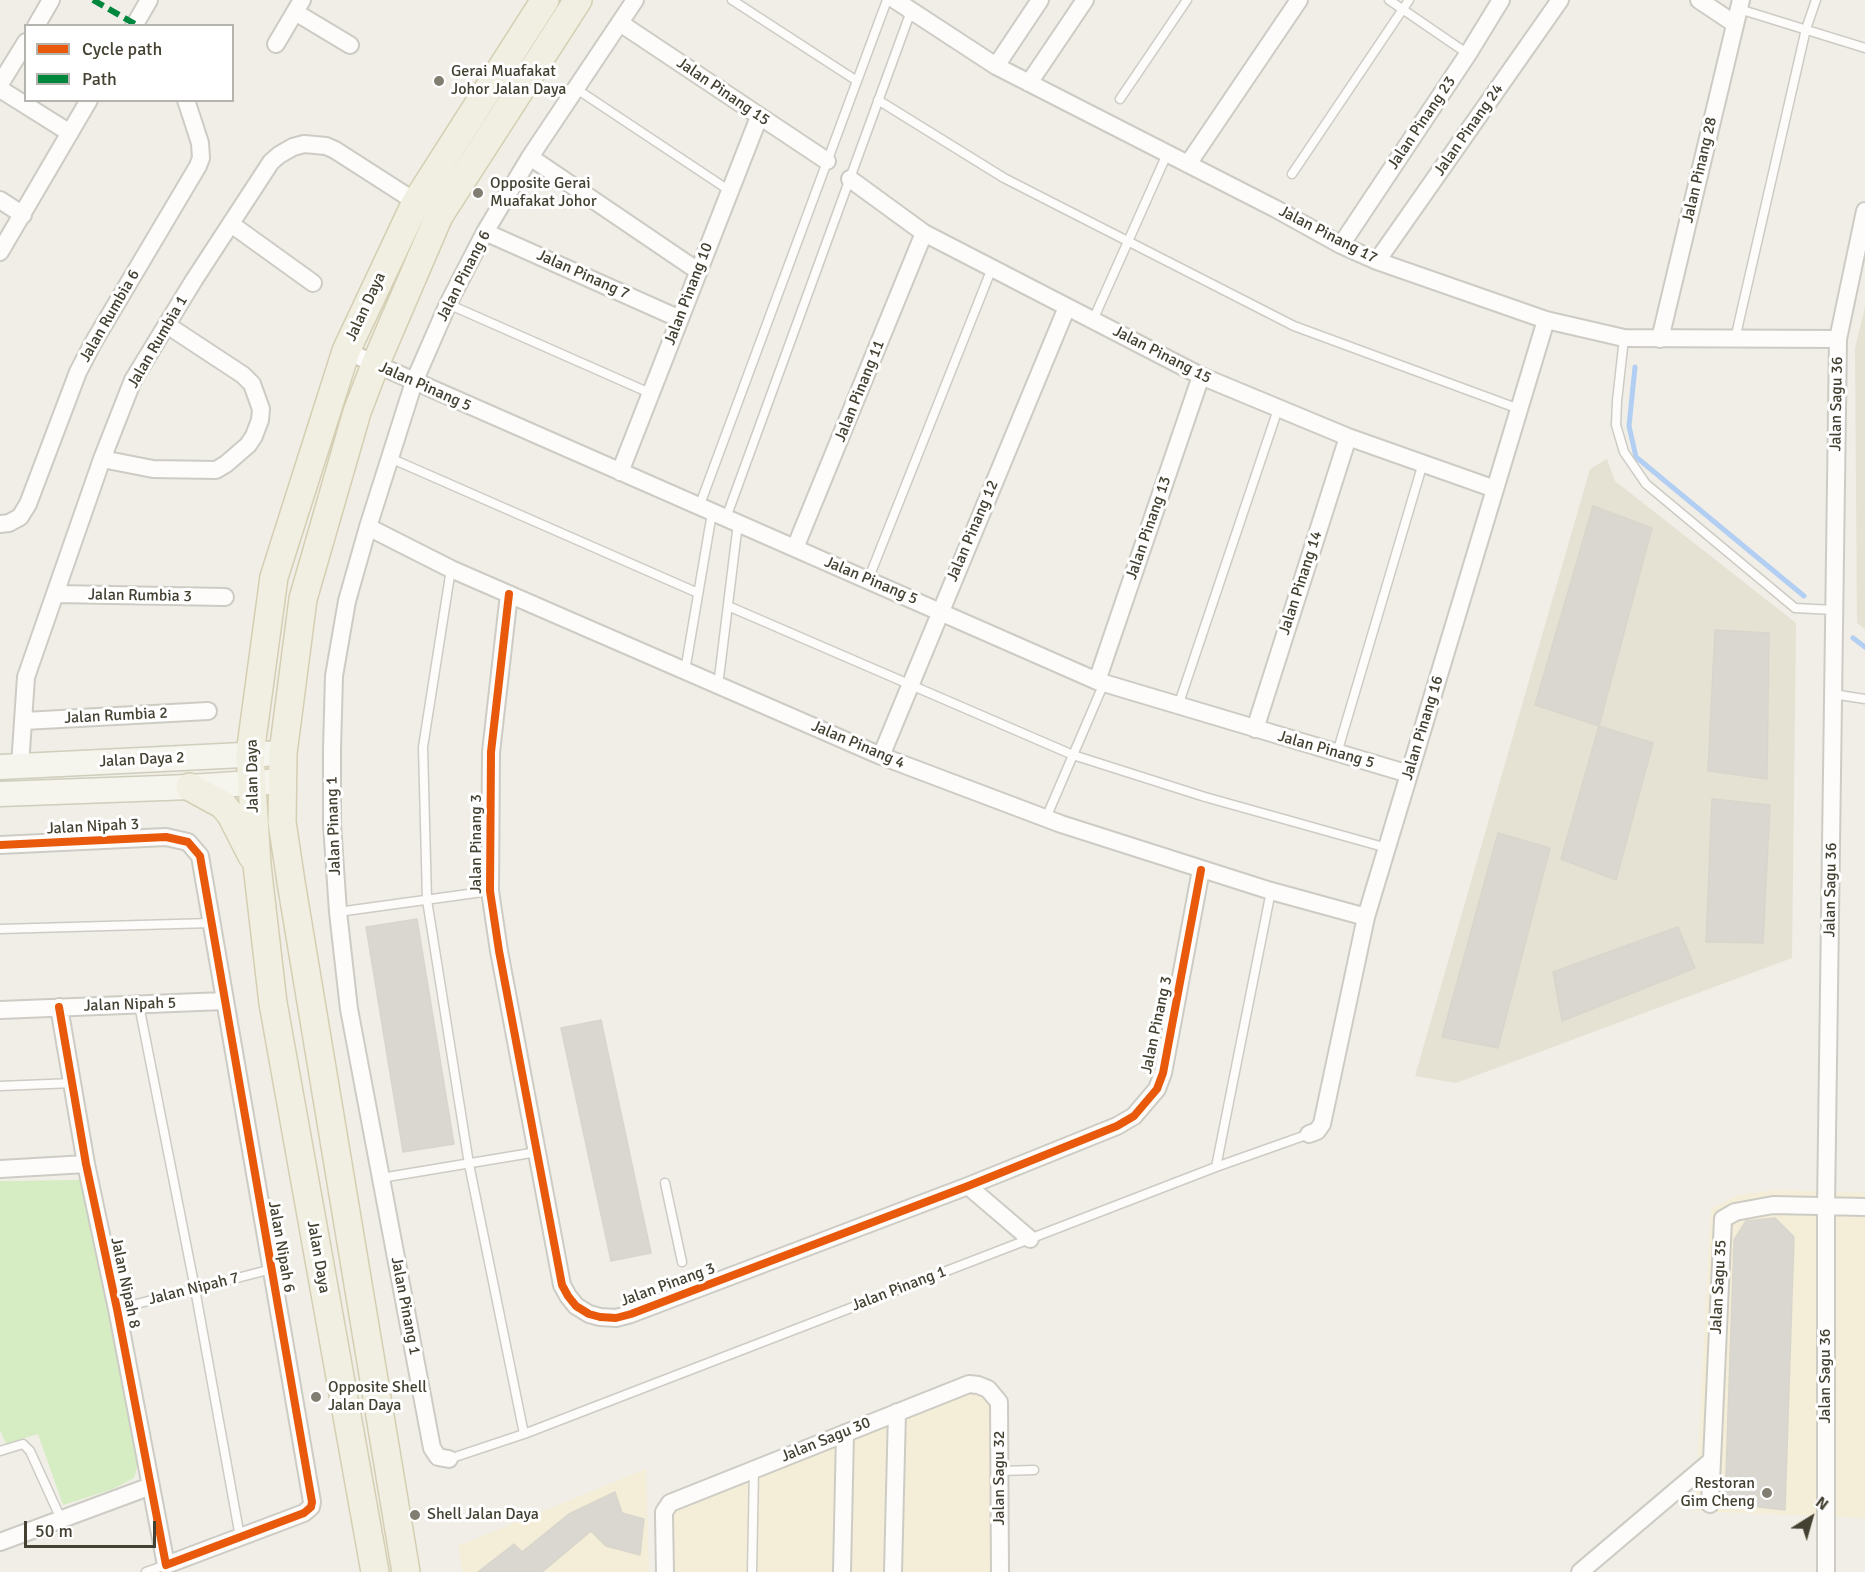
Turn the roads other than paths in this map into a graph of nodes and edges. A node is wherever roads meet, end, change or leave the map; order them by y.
1 (51, 0) edge
2 (149, 0) edge
3 (545, 0) edge
4 (635, 0) edge
5 (732, 0) edge
6 (887, 0) edge
7 (895, 0) edge
8 (1040, 0) edge
9 (1085, 0) edge
10 (1187, 0) edge
11 (1299, 0) edge
12 (1389, 0) edge
13 (1409, 0) edge
14 (1501, 0) edge
15 (1560, 0) edge
16 (1700, 0) edge
17 (1816, 0) edge
18 (573, 2) edge
19 (298, 6) edge
20 (1402, 10) junction
21 (911, 11) junction
22 (1738, 11) edge
23 (620, 23) junction
24 (37, 24) edge
25 (135, 24) edge
26 (1806, 29) junction
27 (24, 45) edge
28 (276, 45) dead end
29 (350, 45) dead end
30 (1865, 48) edge
31 (1468, 54) junction
32 (996, 66) junction
33 (857, 81) junction
34 (1029, 83) junction
35 (0, 84) edge
36 (575, 88) junction
37 (0, 89) edge
38 (1120, 99) dead end
39 (879, 100) junction
40 (88, 102) edge
41 (187, 102) edge
42 (759, 117) junction
43 (70, 133) junction
44 (1167, 154) junction
45 (530, 158) junction
46 (827, 161) junction
47 (1188, 164) junction
48 (1292, 174) dead end
49 (850, 178) junction
50 (730, 191) junction
51 (0, 200) edge
52 (416, 202) junction
53 (1865, 211) edge
54 (23, 215) junction
55 (231, 224) junction
56 (485, 232) junction
57 (924, 233) junction
58 (1128, 242) junction
59 (1341, 245) junction
60 (0, 252) edge
61 (1377, 261) junction
62 (992, 268) junction
63 (698, 271) junction
64 (314, 283) dead end
65 (448, 304) junction
66 (1067, 307) junction
67 (680, 319) junction
68 (1093, 320) junction
69 (1546, 320) junction
70 (167, 325) junction
71 (1624, 338) junction
72 (1660, 339) junction
73 (1736, 339) junction
74 (1838, 339) junction
75 (346, 351) junction
76 (375, 365) junction
77 (1201, 376) junction
78 (414, 382) junction
79 (652, 393) junction
80 (1278, 409) junction
81 (1519, 409) junction
82 (1348, 437) junction
83 (390, 458) junction
84 (102, 459) junction
85 (1423, 462) junction
86 (620, 472) junction
87 (1495, 489) junction
88 (719, 515) junction
89 (0, 524) edge
90 (368, 527) junction
91 (795, 548) junction
92 (451, 568) junction
93 (868, 580) junction
94 (698, 593) junction
95 (56, 594) junction
96 (509, 594) junction
97 (225, 597) dead end
98 (728, 606) junction
99 (1834, 610) junction
100 (940, 611) junction
101 (686, 671) junction
102 (1101, 682) junction
103 (718, 686) junction
104 (910, 686) junction
105 (1833, 694) junction
106 (1865, 699) edge
107 (1178, 706) junction
108 (208, 711) dead end
109 (24, 721) junction
110 (1255, 729) junction
111 (283, 753) junction
112 (1337, 753) junction
113 (250, 754) junction
114 (1073, 754) junction
115 (881, 756) junction
116 (10, 767) edge
117 (1409, 774) junction
118 (283, 781) junction
119 (251, 783) junction
120 (190, 787) junction
121 (0, 794) edge
122 (1046, 818) junction
123 (188, 842) joint
124 (0, 845) edge
125 (1387, 848) junction
126 (257, 865) junction
127 (1201, 870) junction
128 (489, 891) junction
129 (1271, 891) junction
130 (427, 900) junction
131 (338, 912) junction
132 (1366, 917) junction
133 (211, 923) junction
134 (0, 929) edge
135 (224, 1001) junction
136 (139, 1005) junction
137 (59, 1008) junction
138 (0, 1010) edge
139 (74, 1083) junction
140 (0, 1086) edge
141 (1309, 1134) joint
142 (537, 1152) junction
143 (86, 1164) junction
144 (469, 1164) junction
145 (1216, 1167) junction
146 (0, 1169) edge
147 (380, 1178) junction
148 (665, 1183) dead end
149 (968, 1186) junction
150 (1826, 1207) junction
151 (1865, 1207) edge
152 (1030, 1239) junction
153 (682, 1262) dead end
154 (272, 1269) junction
155 (195, 1289) junction
156 (117, 1309) junction
157 (988, 1389) joint
158 (897, 1412) junction
159 (845, 1433) junction
160 (524, 1434) junction
161 (0, 1451) edge
162 (449, 1459) joint
163 (1711, 1461) junction
164 (754, 1469) junction
165 (1034, 1470) dead end
166 (1000, 1471) junction
167 (151, 1485) junction
168 (1710, 1504) dead end
169 (61, 1519) junction
170 (241, 1538) junction
171 (0, 1542) edge
172 (166, 1565) junction
173 (374, 1571) edge
174 (146, 1572) edge
175 (406, 1572) edge
176 (665, 1572) edge
177 (752, 1572) edge
178 (842, 1572) edge
179 (892, 1572) edge
180 (1000, 1572) edge
181 (1580, 1572) edge
182 (1826, 1572) edge

1 - 24 street
2 - 25 street
3 - 52 main road, Jalan Daya
4 - 23 street, Jalan Pinang 6
5 - 33 lane
6 - 33 lane
7 - 21 street, Jalan Pinang 17
8 - 32 street
9 - 34 street
10 - 38 lane
11 - 47 street
12 - 20 lane
13 - 20 lane
14 - 31 street, Jalan Pinang 23
15 - 61 street, Jalan Pinang 24
16 - 22 street
17 - 26 lane
18 - 76 main road, Jalan Daya
19 - 28 street
19 - 29 street
20 - 31 lane
20 - 48 lane
21 - 32 street, Jalan Pinang 17
21 - 39 lane
22 - 26 lane
22 - 72 street, Jalan Pinang 28
23 - 36 street, Jalan Pinang 6
23 - 42 street, Jalan Pinang 15
26 - 30 lane
26 - 73 lane
27 - 35 street
31 - 59 street, Jalan Pinang 23
32 - 34 street, Jalan Pinang 17
33 - 46 lane
34 - 44 street, Jalan Pinang 17
36 - 45 street, Jalan Pinang 6
36 - 50 lane
37 - 43 street
39 - 49 lane
39 - 58 lane
40 - 43 street
41 - 89 street, Jalan Rumbia 6
42 - 46 street, Jalan Pinang 15
42 - 50 street, Jalan Pinang 10
43 - 54 street
44 - 47 street, Jalan Pinang 17
44 - 58 lane
45 - 56 street, Jalan Pinang 6
45 - 63 street
46 - 88 lane
47 - 59 street, Jalan Pinang 17
49 - 57 street, Jalan Pinang 15
49 - 88 lane
50 - 63 street, Jalan Pinang 10
51 - 54 street
52 - 55 street, Jalan Rumbia 1
52 - 75 main road, Jalan Daya
53 - 74 street, Jalan Sagu 36
54 - 60 street
55 - 64 street
55 - 70 street, Jalan Rumbia 1
56 - 65 street, Jalan Pinang 6
56 - 67 street, Jalan Pinang 7
57 - 62 street, Jalan Pinang 15
57 - 91 street, Jalan Pinang 11
58 - 68 lane
58 - 81 lane
59 - 61 street, Jalan Pinang 17
61 - 69 street, Jalan Pinang 17
62 - 66 street, Jalan Pinang 15
62 - 93 lane
63 - 67 street, Jalan Pinang 10
65 - 78 street, Jalan Pinang 6
65 - 79 lane
66 - 68 street, Jalan Pinang 15
66 - 100 street, Jalan Pinang 12
67 - 79 street, Jalan Pinang 10
68 - 77 street, Jalan Pinang 15
69 - 71 street, Jalan Pinang 17
69 - 81 street, Jalan Pinang 16
70 - 84 street, Jalan Rumbia 1
70 - 84 street
71 - 72 street, Jalan Pinang 17
71 - 99 lane
72 - 73 street, Jalan Pinang 17
73 - 74 street, Jalan Pinang 17
74 - 99 street, Jalan Sagu 36
75 - 76 street, Jalan Pinang 5
75 - 113 main road, Jalan Daya
76 - 78 street, Jalan Pinang 5
76 - 111 main road, Jalan Daya
77 - 80 street, Jalan Pinang 15
77 - 102 street, Jalan Pinang 13
78 - 83 street, Jalan Pinang 1
78 - 86 street, Jalan Pinang 5
79 - 86 street, Jalan Pinang 10
80 - 82 street, Jalan Pinang 15
80 - 107 lane
81 - 87 street, Jalan Pinang 16
82 - 85 street, Jalan Pinang 15
82 - 110 street, Jalan Pinang 14
83 - 90 street, Jalan Pinang 1
83 - 94 lane
84 - 95 street, Jalan Rumbia 1
85 - 87 street, Jalan Pinang 15
85 - 112 lane
86 - 88 street, Jalan Pinang 5
87 - 117 street, Jalan Pinang 16
88 - 91 street, Jalan Pinang 5
88 - 94 lane
88 - 98 lane
90 - 92 street, Jalan Pinang 4
90 - 131 street, Jalan Pinang 1
91 - 93 street, Jalan Pinang 5
92 - 96 street, Jalan Pinang 4
92 - 130 lane
93 - 100 street, Jalan Pinang 5
94 - 101 lane
95 - 97 street, Jalan Rumbia 3
95 - 109 street, Jalan Rumbia 1
96 - 101 street, Jalan Pinang 4
96 - 128 street, Jalan Pinang 3
98 - 103 lane
98 - 104 lane
99 - 105 street, Jalan Sagu 36
100 - 102 street, Jalan Pinang 5
100 - 104 street, Jalan Pinang 12
101 - 103 street, Jalan Pinang 4
102 - 107 street, Jalan Pinang 5
102 - 114 lane
103 - 115 street, Jalan Pinang 4
104 - 114 lane
104 - 115 street, Jalan Pinang 12
105 - 106 lane
105 - 150 street, Jalan Sagu 36
107 - 110 street, Jalan Pinang 5
108 - 109 street, Jalan Rumbia 2
109 - 116 street, Jalan Rumbia 1
110 - 112 street, Jalan Pinang 5
111 - 113 main road, Jalan Daya 2
111 - 118 main road, Jalan Daya
112 - 117 street, Jalan Pinang 5
113 - 116 main road, Jalan Daya 2
113 - 119 main road, Jalan Daya
114 - 122 lane
114 - 125 lane
115 - 122 street, Jalan Pinang 4
117 - 125 street, Jalan Pinang 16
118 - 119 main road, Jalan Daya 2
118 - 175 main road, Jalan Daya
119 - 120 main road, Jalan Daya 2
119 - 126 main road, Jalan Daya
120 - 121 main road, Jalan Daya 2
120 - 126 main road
122 - 127 street, Jalan Pinang 4
123 - 124 street, Jalan Nipah 3
123 - 133 street, Jalan Nipah 6
125 - 132 street, Jalan Pinang 16
126 - 173 main road, Jalan Daya
127 - 129 street, Jalan Pinang 4
127 - 149 street, Jalan Pinang 3
128 - 130 lane
128 - 142 street, Jalan Pinang 3
129 - 132 street, Jalan Pinang 4
129 - 145 lane
130 - 131 lane
130 - 144 lane
131 - 147 street, Jalan Pinang 1
132 - 141 street, Jalan Pinang 16
133 - 134 lane
133 - 135 street, Jalan Nipah 6
135 - 136 street, Jalan Nipah 5
135 - 154 street, Jalan Nipah 6
136 - 137 street, Jalan Nipah 5
136 - 155 lane
137 - 138 street, Jalan Nipah 5
137 - 139 street, Jalan Nipah 8
139 - 140 lane
139 - 143 street, Jalan Nipah 8
141 - 145 lane, Jalan Pinang 1
142 - 144 lane
142 - 149 street, Jalan Pinang 3
143 - 146 street
143 - 156 street, Jalan Nipah 8
144 - 147 lane
144 - 160 lane
145 - 152 lane, Jalan Pinang 1
147 - 162 street, Jalan Pinang 1
148 - 153 lane
149 - 152 street
150 - 151 street
150 - 163 street, Jalan Sagu 35
150 - 182 street, Jalan Sagu 36
152 - 160 lane, Jalan Pinang 1
154 - 155 lane, Jalan Nipah 7
154 - 170 street, Jalan Nipah 6
155 - 156 lane, Jalan Nipah 7
155 - 170 lane
156 - 167 street, Jalan Nipah 8
157 - 158 street, Jalan Sagu 30
157 - 166 street, Jalan Sagu 32
158 - 159 street, Jalan Sagu 30
158 - 179 street
159 - 164 street, Jalan Sagu 30
159 - 178 street
160 - 162 lane, Jalan Pinang 1
161 - 169 lane
163 - 168 street, Jalan Sagu 35
163 - 181 street
164 - 176 street, Jalan Sagu 30
164 - 177 lane
165 - 166 lane
166 - 180 street, Jalan Sagu 32
167 - 169 street
167 - 172 street, Jalan Nipah 8
169 - 171 street
170 - 172 street, Jalan Nipah 6
172 - 174 lane

